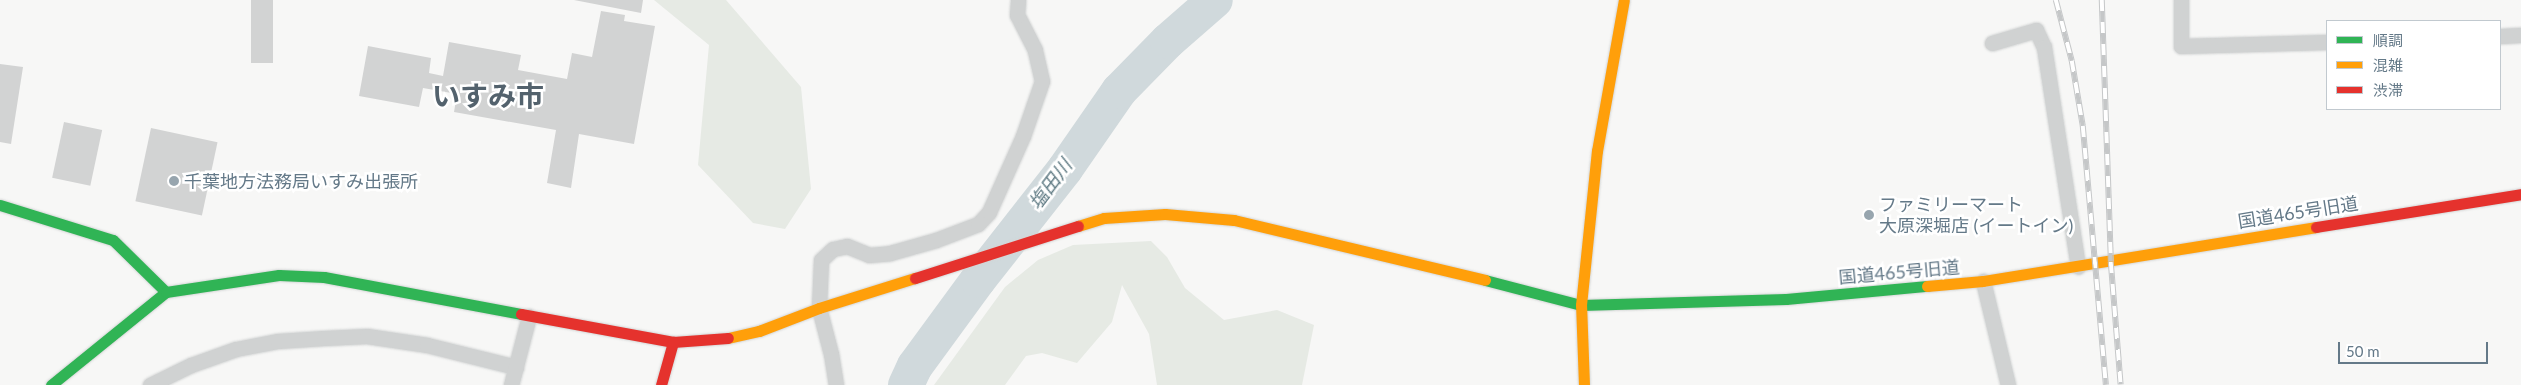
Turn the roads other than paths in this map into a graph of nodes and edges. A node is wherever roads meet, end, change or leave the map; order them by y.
1 (1018, 0) edge
2 (1624, 0) edge
3 (2180, 0) edge
4 (2521, 35) edge
5 (2501, 36) edge
6 (1992, 42) dead end
7 (2326, 42) edge
8 (2521, 194) edge
9 (0, 205) edge
10 (2078, 266) junction
11 (1983, 281) junction
12 (166, 292) junction
13 (1581, 305) junction
14 (819, 308) junction
15 (529, 316) junction
16 (673, 342) junction
17 (516, 367) junction
18 (51, 385) edge
19 (150, 385) edge
20 (511, 385) edge
21 (661, 385) edge
22 (836, 385) edge
23 (1584, 385) edge
24 (2008, 385) edge

1 - 14 street
2 - 13 street
3 - 7 street
4 - 5 street
6 - 10 street
8 - 10 street, 国道465号旧道
9 - 12 street
10 - 11 street, 国道465号旧道
11 - 13 street, 国道465号旧道
11 - 24 street
12 - 15 street, 国道465号旧道
12 - 18 street
13 - 14 street, 国道465号旧道
13 - 23 street
14 - 16 street, 国道465号旧道
14 - 22 street
15 - 16 street, 国道465号旧道
15 - 17 street
16 - 21 street
17 - 19 street
17 - 20 street

